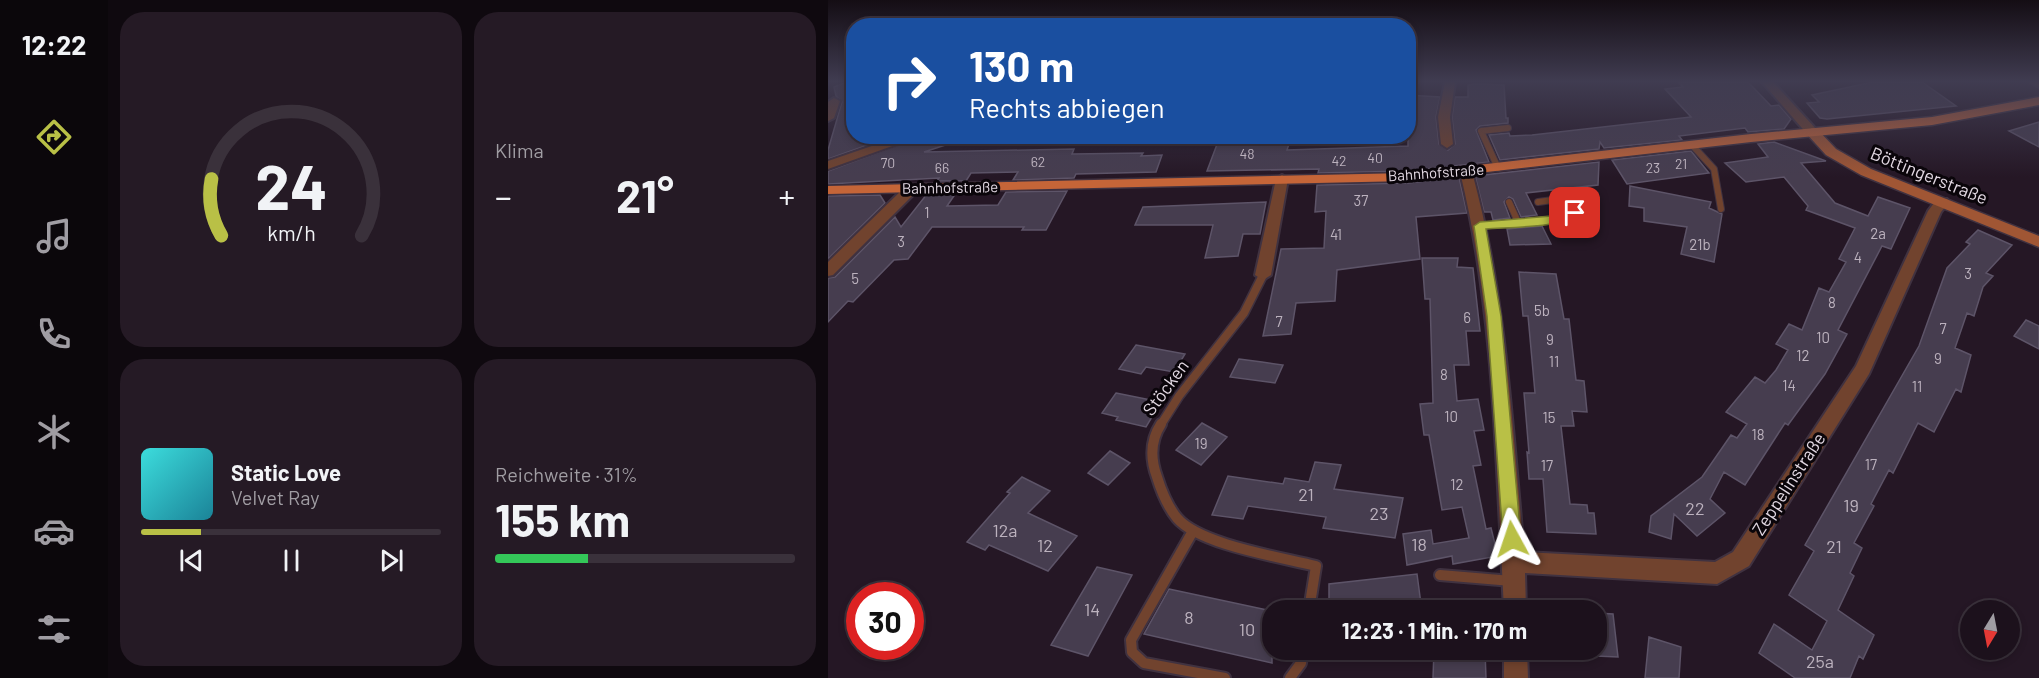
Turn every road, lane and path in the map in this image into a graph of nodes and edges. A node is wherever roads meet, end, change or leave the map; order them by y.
1 (1445, 114) edge
2 (1795, 114) edge
3 (1977, 114) edge
4 (1508, 128) dead end
5 (1812, 132) junction
6 (890, 144) edge
7 (1447, 144) dead end
8 (1692, 145) junction
9 (828, 165) edge
10 (1498, 168) junction
11 (1466, 172) junction
12 (1282, 179) junction
13 (910, 189) junction
14 (828, 190) edge
15 (1509, 202) dead end
16 (1538, 202) dead end
17 (1942, 202) junction
18 (1721, 209) dead end
19 (1518, 222) junction
20 (1480, 226) junction
21 (2039, 243) edge
22 (828, 271) edge
23 (1263, 275) joint
24 (1193, 531) junction
25 (1514, 562) junction
26 (1440, 574) dead end
27 (1515, 581) junction
28 (1311, 600) edge
29 (1515, 600) edge
30 (1301, 660) edge
31 (1516, 660) edge
32 (1225, 678) edge
33 (1290, 678) edge
34 (1516, 678) edge

1 - 7 street
2 - 5 street
3 - 5 main road, Bahnhofstraße
4 - 10 lane
5 - 8 main road, Bahnhofstraße
5 - 17 main road, Böttingerstraße
6 - 9 street
8 - 10 main road, Bahnhofstraße
8 - 18 lane
10 - 11 main road, Bahnhofstraße
11 - 12 main road, Bahnhofstraße
11 - 20 street
12 - 13 main road, Bahnhofstraße
12 - 23 street, Stöcken
13 - 14 main road, Bahnhofstraße
13 - 22 street
15 - 19 lane
16 - 19 lane
17 - 21 main road, Böttingerstraße
17 - 25 street, Zeppelinstraße
19 - 20 lane
20 - 25 street
23 - 24 lane, Stöcken
24 - 28 lane, Stöcken
24 - 32 lane
25 - 27 street
26 - 27 lane
27 - 29 street
30 - 33 lane
31 - 34 street

